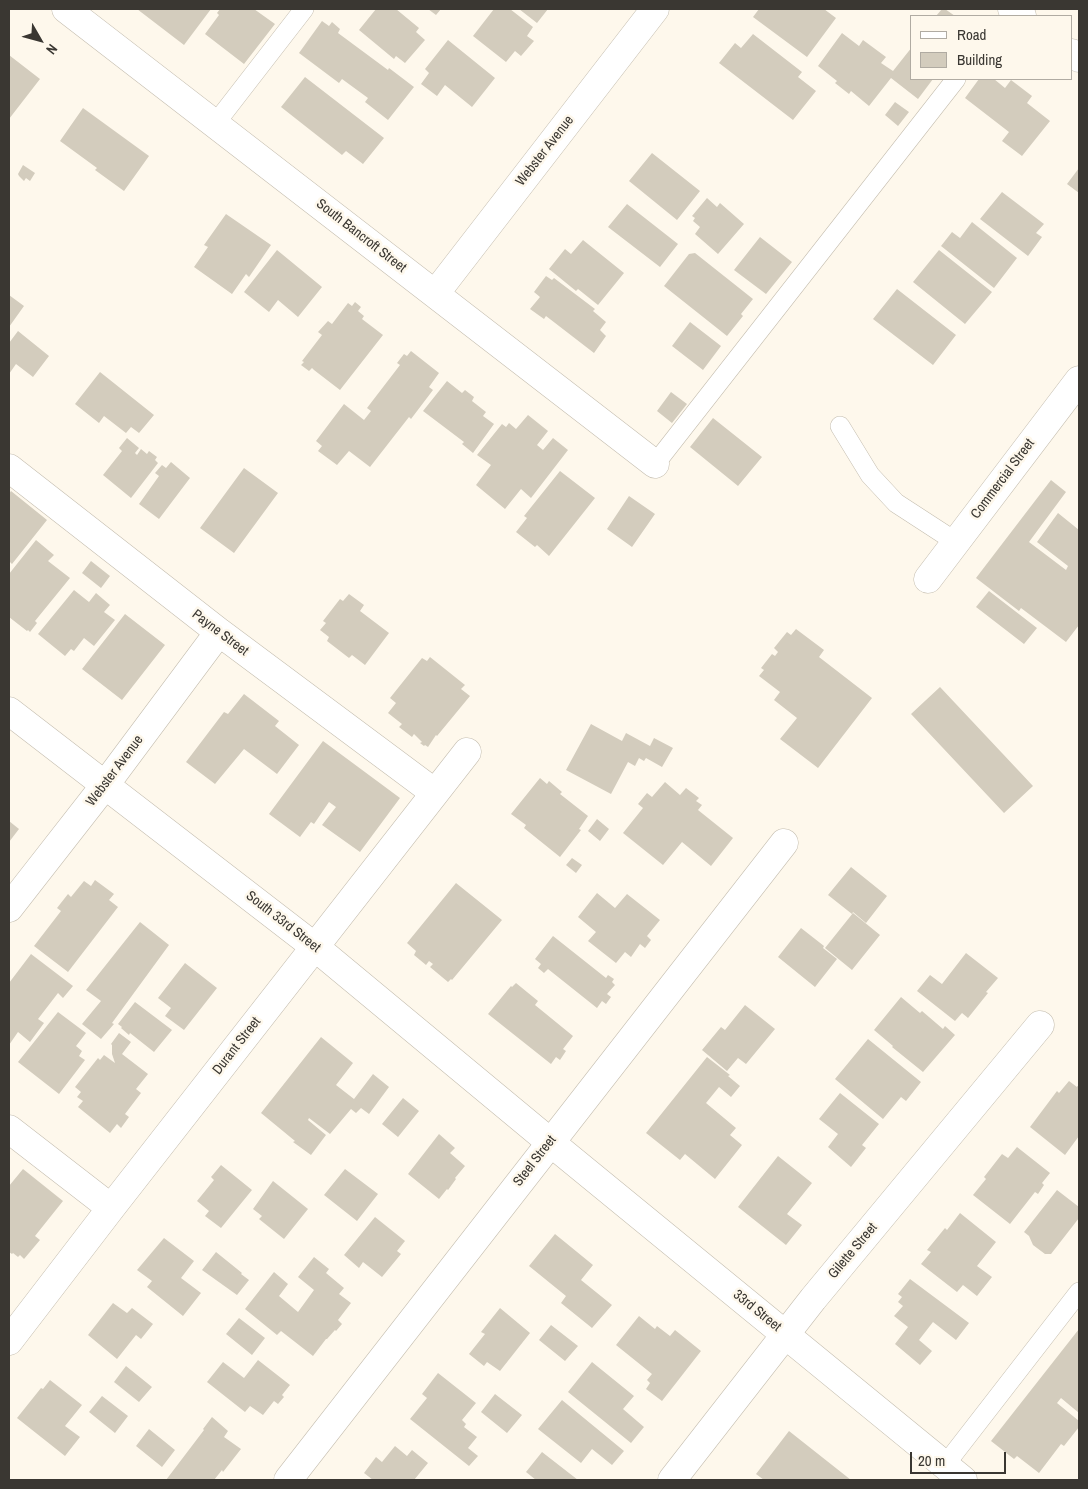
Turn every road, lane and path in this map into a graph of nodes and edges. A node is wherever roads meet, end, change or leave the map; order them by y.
1 (66, 9) edge
2 (304, 9) edge
3 (655, 9) edge
4 (955, 80) edge
5 (215, 124) junction
6 (435, 294) junction
7 (1079, 380) edge
8 (840, 426) dead end
9 (655, 464) joint
10 (9, 468) edge
11 (956, 542) junction
12 (928, 579) dead end
13 (218, 632) junction
14 (9, 711) edge
15 (467, 752) dead end
16 (105, 785) junction
17 (435, 792) junction
18 (784, 843) dead end
19 (9, 908) edge
20 (315, 947) junction
21 (1040, 1025) dead end
22 (9, 1129) edge
23 (550, 1142) junction
24 (110, 1208) junction
25 (1079, 1292) edge
26 (786, 1334) junction
27 (9, 1341) edge
28 (954, 1472) edge
29 (288, 1480) edge
30 (672, 1480) edge

1 - 5 street, South Bancroft Street
2 - 5 lane
3 - 6 street, Webster Avenue
4 - 9 lane
5 - 6 street, South Bancroft Street
6 - 9 street, South Bancroft Street
7 - 11 street, Commercial Street
8 - 11 lane
10 - 13 street, Payne Street
11 - 12 street, Commercial Street
13 - 16 street, Webster Avenue
13 - 17 street, Payne Street
14 - 16 street, South 33rd Street
15 - 17 street, Durant Street
16 - 19 street, Webster Avenue
16 - 20 street, South 33rd Street
17 - 20 street, Durant Street
18 - 23 street, Steel Street
20 - 23 street, South 33rd Street
20 - 24 street, Durant Street
21 - 26 street, Gilette Street
22 - 24 street
23 - 26 street, 33rd Street
23 - 29 street, Steel Street
24 - 27 street, Durant Street
25 - 28 lane
26 - 28 street, 33rd Street
26 - 30 street, Gilette Street

